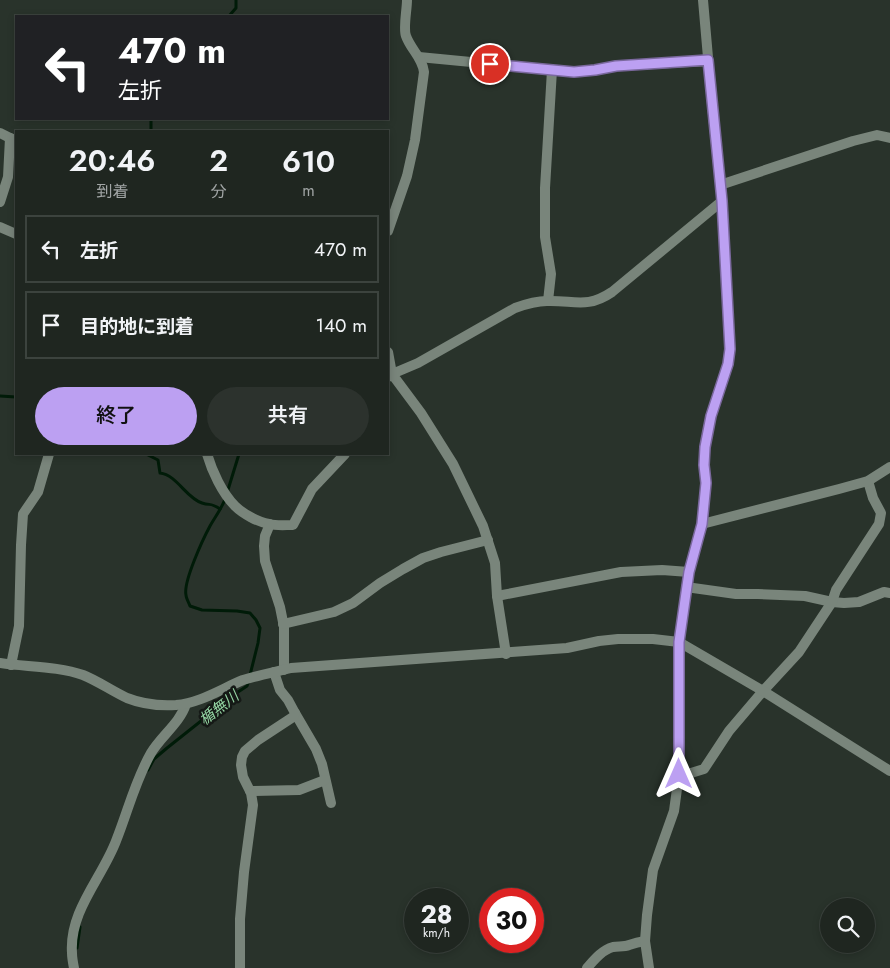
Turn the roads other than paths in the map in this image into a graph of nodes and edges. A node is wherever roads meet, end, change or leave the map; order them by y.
1 (407, 0) edge
2 (703, 0) edge
3 (419, 57) junction
4 (708, 60) junction
5 (552, 70) junction
6 (0, 133) edge
7 (890, 138) edge
8 (13, 139) edge
9 (720, 185) junction
10 (722, 201) junction
11 (0, 202) edge
12 (0, 227) edge
13 (389, 228) edge
14 (15, 234) edge
15 (548, 301) junction
16 (390, 376) edge
17 (50, 455) edge
18 (207, 455) edge
19 (344, 455) edge
20 (890, 467) edge
21 (868, 481) junction
22 (270, 524) junction
23 (702, 524) junction
24 (488, 540) junction
25 (689, 572) junction
26 (686, 587) junction
27 (890, 593) edge
28 (497, 596) junction
29 (832, 602) junction
30 (283, 624) junction
31 (679, 642) junction
32 (506, 654) junction
33 (0, 663) edge
34 (11, 665) junction
35 (279, 671) junction
36 (762, 691) junction
37 (186, 704) junction
38 (295, 713) junction
39 (890, 772) edge
40 (679, 774) junction
41 (325, 780) junction
42 (250, 791) junction
43 (331, 803) dead end
44 (645, 941) junction
45 (74, 968) edge
46 (240, 968) edge
47 (587, 968) edge
48 (649, 968) edge

1 - 3 street
2 - 4 street
3 - 5 street
3 - 13 street
4 - 5 street
4 - 9 street
5 - 15 street
6 - 8 street
7 - 9 street
8 - 11 street
9 - 10 street
10 - 15 street
10 - 23 street
12 - 14 street
15 - 16 street
16 - 24 street
17 - 34 street
18 - 22 street
19 - 22 street
20 - 21 street
21 - 23 street
21 - 29 street
22 - 30 street
23 - 25 street
24 - 28 street
24 - 30 street
25 - 26 street
25 - 28 street
26 - 29 street
26 - 31 street
27 - 29 street
28 - 32 street
29 - 36 street
30 - 35 street
31 - 32 street
31 - 36 street
31 - 40 street
32 - 35 street
33 - 34 street
34 - 37 street
35 - 37 street
35 - 38 street
36 - 39 street
36 - 40 street
37 - 45 street
38 - 41 street
38 - 42 street
40 - 44 street
41 - 42 street
41 - 43 street
42 - 46 street
44 - 47 street
44 - 48 street

